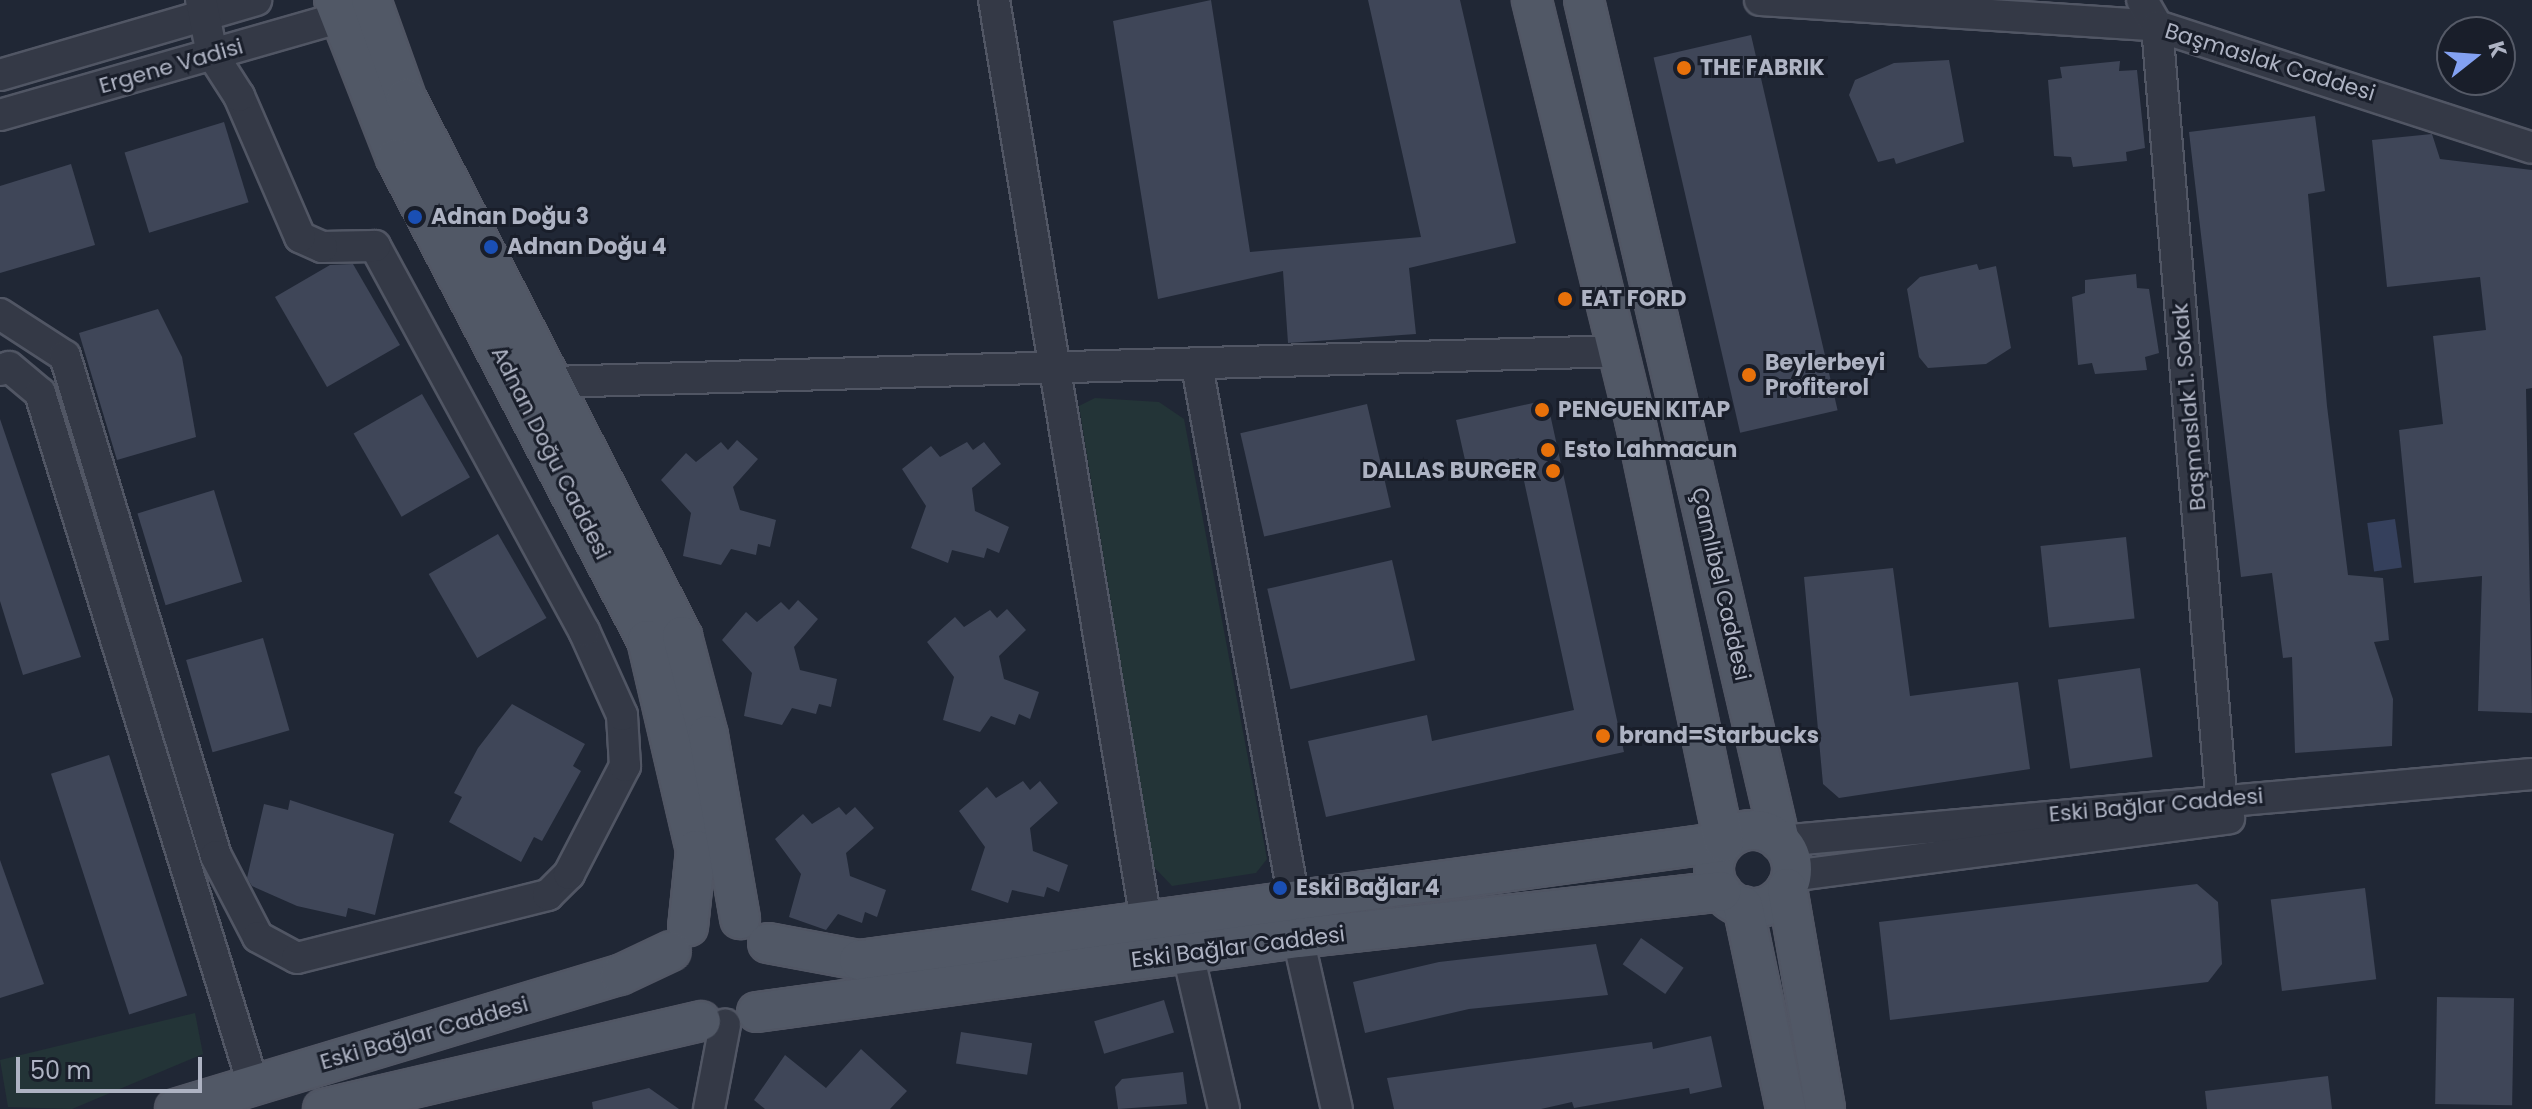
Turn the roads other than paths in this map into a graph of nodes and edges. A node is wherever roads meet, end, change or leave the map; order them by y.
1 (994, 0) edge
2 (1532, 0) edge
3 (1584, 0) edge
4 (1760, 0) edge
5 (2142, 0) edge
6 (222, 5) edge
7 (349, 6) edge
8 (2157, 26) junction
9 (242, 46) junction
10 (212, 54) junction
11 (0, 75) edge
12 (239, 96) junction
13 (0, 115) edge
14 (2532, 148) edge
15 (0, 314) edge
16 (1619, 351) junction
17 (1197, 366) junction
18 (1054, 369) junction
19 (0, 370) edge
20 (552, 382) junction
21 (2532, 774) edge
22 (2532, 794) edge
23 (2222, 808) junction
24 (1724, 842) junction
25 (1786, 868) junction
26 (1732, 899) junction
27 (1294, 900) junction
28 (1146, 921) junction
29 (754, 931) junction
30 (1298, 938) junction
31 (680, 939) junction
32 (1188, 954) junction
33 (728, 1019) junction
34 (252, 1081) junction
35 (175, 1109) edge
36 (323, 1109) edge
37 (709, 1109) edge
38 (1224, 1109) edge
39 (1337, 1109) edge
40 (1786, 1109) edge
41 (1825, 1109) edge

1 - 18 street
2 - 16 main road
3 - 25 main road, Çamlıbel Caddesi
4 - 8 street, Başmaslak Caddesi
5 - 8 street, Başmaslak 1. Sokak
6 - 9 street
6 - 10 street
6 - 11 street, Ergene Vadisi
7 - 9 street, Ergene Vadisi
7 - 20 main road, Adnan Doğu Caddesi
7 - 31 main road, Adnan Doğu Caddesi
8 - 14 street, Başmaslak Caddesi
8 - 23 street, Başmaslak 1. Sokak
9 - 10 street, Ergene Vadisi
9 - 12 street
10 - 12 street
10 - 13 street, Ergene Vadisi
12 - 15 street
16 - 17 street
16 - 24 main road
17 - 18 street
17 - 27 street
18 - 20 street
18 - 28 street
19 - 34 street
20 - 29 main road, Adnan Doğu Caddesi
21 - 23 street, Eski Bağlar Caddesi
22 - 23 street, Eski Bağlar Caddesi
23 - 25 street, Eski Bağlar Caddesi
24 - 25 main road
24 - 26 main road
24 - 27 main road, Eski Bağlar Caddesi
25 - 26 main road
25 - 41 main road, Çamlıbel Caddesi
26 - 30 main road, Eski Bağlar Caddesi
26 - 40 main road
27 - 28 main road, Eski Bağlar Caddesi
28 - 29 main road, Eski Bağlar Caddesi
29 - 31 main road
29 - 33 main road
30 - 32 main road, Eski Bağlar Caddesi
30 - 39 street
31 - 33 main road
31 - 34 main road, Eski Bağlar Caddesi
32 - 33 main road, Eski Bağlar Caddesi
32 - 38 street
33 - 36 main road, Eski Bağlar Caddesi
33 - 37 street
34 - 35 main road, Eski Bağlar Caddesi

